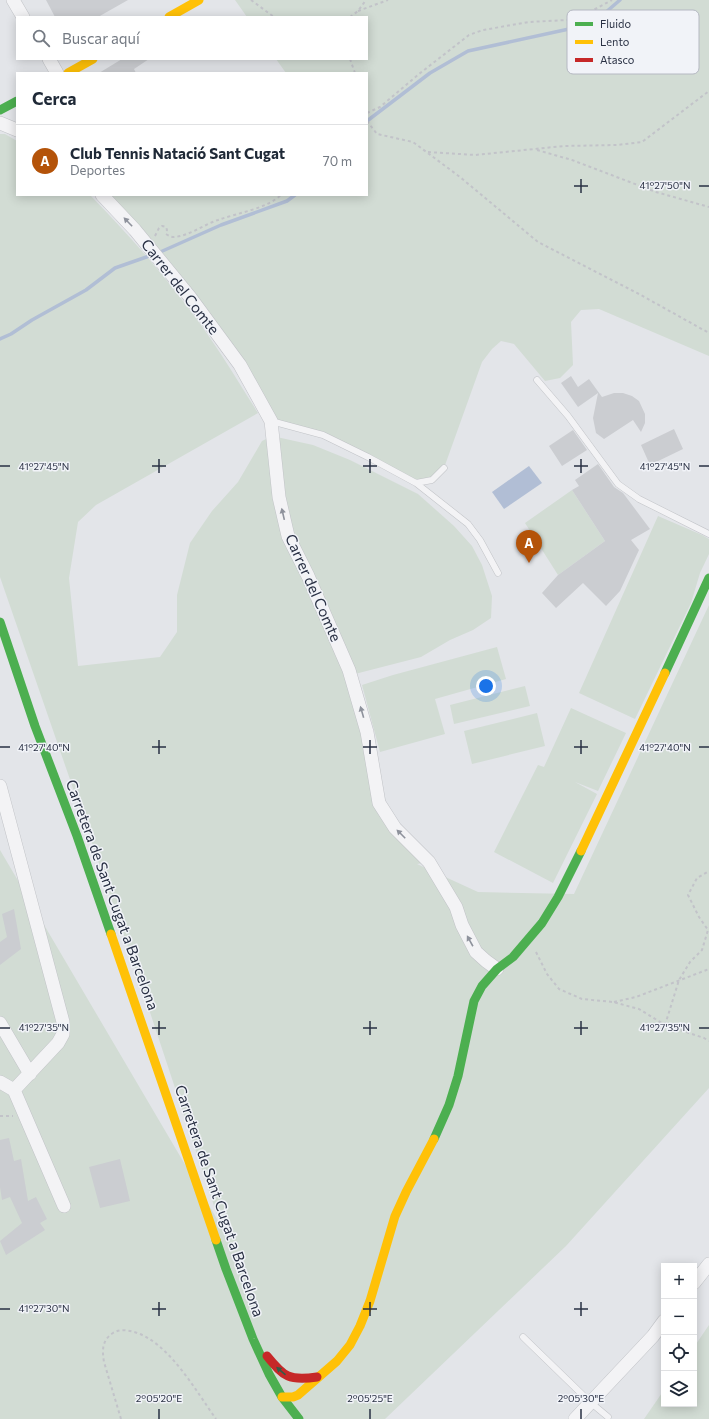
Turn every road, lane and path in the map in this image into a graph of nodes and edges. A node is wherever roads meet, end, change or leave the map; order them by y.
1 (13, 0) edge
2 (199, 0) edge
3 (251, 0) edge
4 (366, 0) edge
5 (388, 0) edge
6 (612, 0) edge
7 (593, 10) edge
8 (358, 11) junction
9 (22, 16) edge
10 (171, 16) edge
11 (273, 16) edge
12 (351, 16) edge
13 (567, 20) edge
14 (50, 60) edge
15 (91, 60) edge
16 (350, 60) edge
17 (56, 72) edge
18 (70, 72) edge
19 (355, 72) edge
20 (709, 91) edge
21 (16, 102) edge
22 (0, 110) edge
23 (368, 113) edge
24 (368, 122) edge
25 (0, 123) edge
26 (16, 130) edge
27 (536, 149) junction
28 (426, 152) junction
29 (103, 196) edge
30 (279, 196) edge
31 (709, 208) edge
32 (153, 252) junction
33 (709, 333) edge
34 (537, 380) dead end
35 (271, 421) junction
36 (444, 468) dead end
37 (416, 483) junction
38 (709, 534) edge
39 (498, 573) dead end
40 (709, 578) edge
41 (0, 624) edge
42 (0, 786) edge
43 (709, 871) edge
44 (529, 939) junction
45 (497, 969) junction
46 (709, 969) edge
47 (679, 980) junction
48 (612, 1002) junction
49 (0, 1023) edge
50 (665, 1025) junction
51 (709, 1041) edge
52 (30, 1074) junction
53 (0, 1082) edge
54 (14, 1090) junction
55 (64, 1206) dead end
56 (709, 1264) edge
57 (697, 1279) edge
58 (661, 1325) edge
59 (523, 1337) dead end
60 (253, 1339) junction
61 (317, 1377) junction
62 (298, 1395) junction
63 (282, 1397) junction
64 (590, 1402) junction
65 (296, 1416) edge
66 (608, 1417) dead end
67 (121, 1419) edge
68 (216, 1419) edge
69 (575, 1419) edge

1 - 9 street
2 - 10 main road
3 - 11 path
4 - 8 path
5 - 8 path
6 - 7 path
8 - 12 path
13 - 23 path
14 - 17 street
15 - 18 main road
16 - 19 path
20 - 27 path
21 - 22 main road
24 - 28 path
25 - 26 street
27 - 28 path
27 - 31 path
28 - 33 path
32 -> 29 street, Carrer del Comte
30 - 32 path
32 - 35 street, Carrer del Comte
34 - 38 lane
35 - 37 lane
45 -> 35 street, Carrer del Comte
36 - 37 lane
37 - 39 lane
40 - 44 main road
41 - 60 main road, Carretera de Sant Cugat a Barcelona
42 - 52 street
43 - 47 path
44 - 45 main road
44 - 48 path
45 - 61 main road
46 - 47 path
47 - 48 path
47 - 50 path
48 - 50 path
49 - 52 street
50 - 51 path
52 - 54 street
53 - 54 street
54 - 55 street
56 - 57 street
58 - 64 street
59 - 64 lane
61 -> 60 main road
60 - 63 main road, Carretera de Sant Cugat a Barcelona
61 - 62 main road
61 - 63 main road
62 - 63 main road
62 - 65 street
63 - 65 main road, Carretera de Sant Cugat a Barcelona
64 - 66 lane
64 - 69 street
67 - 68 path

